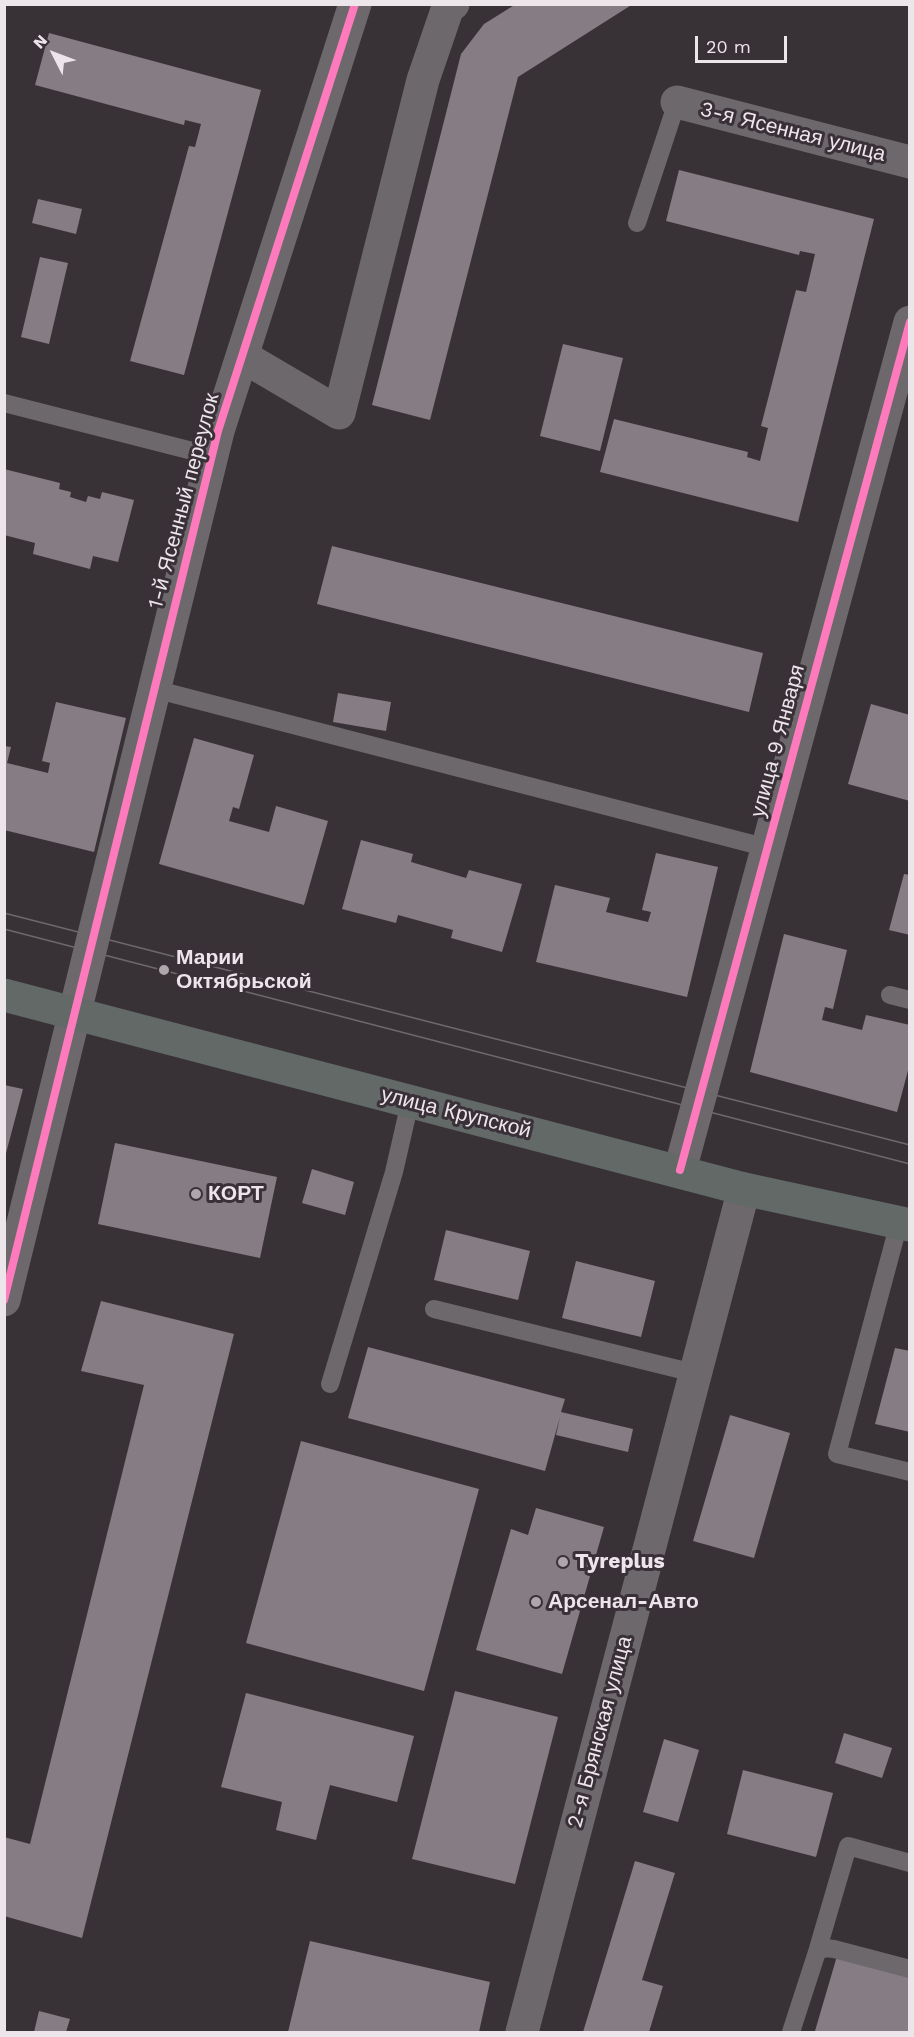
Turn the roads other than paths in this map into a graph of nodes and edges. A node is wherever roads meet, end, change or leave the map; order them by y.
1 (355, 4) edge
2 (453, 4) edge
3 (676, 102) joint
4 (909, 162) edge
5 (637, 223) dead end
6 (909, 322) edge
7 (242, 356) junction
8 (4, 403) edge
9 (212, 456) junction
10 (154, 689) junction
11 (768, 848) junction
12 (4, 995) edge
13 (890, 995) dead end
14 (909, 1000) edge
15 (75, 1014) junction
16 (410, 1102) junction
17 (680, 1170) junction
18 (744, 1188) junction
19 (904, 1224) edge
20 (5, 1293) edge
21 (434, 1309) dead end
22 (694, 1373) junction
23 (330, 1384) dead end
24 (909, 1473) edge
25 (909, 1863) edge
26 (817, 1952) junction
27 (909, 1969) edge
28 (522, 2032) edge
29 (791, 2032) edge

1 - 7 street, 1-й Ясенный переулок
2 - 7 street
3 - 4 street, 3-я Ясенная улица
3 - 5 lane
6 - 11 street, улица 9 Января
7 - 9 street, 1-й Ясенный переулок
8 - 9 lane
9 - 10 street, 1-й Ясенный переулок
10 - 11 lane
10 - 15 street, 1-й Ясенный переулок
11 - 17 street, улица 9 Января
12 - 15 main road, улица Крупской
13 - 14 lane
15 - 16 main road, улица Крупской
15 - 20 street, 1-й Ясенный переулок
16 - 17 main road, улица Крупской
16 - 23 lane
17 - 18 main road, улица Крупской
18 - 19 main road, улица Крупской
18 - 22 street, 2-я Брянская улица
19 - 24 lane
21 - 22 lane
22 - 28 street, 2-я Брянская улица
25 - 26 lane
26 - 27 lane
26 - 29 lane

